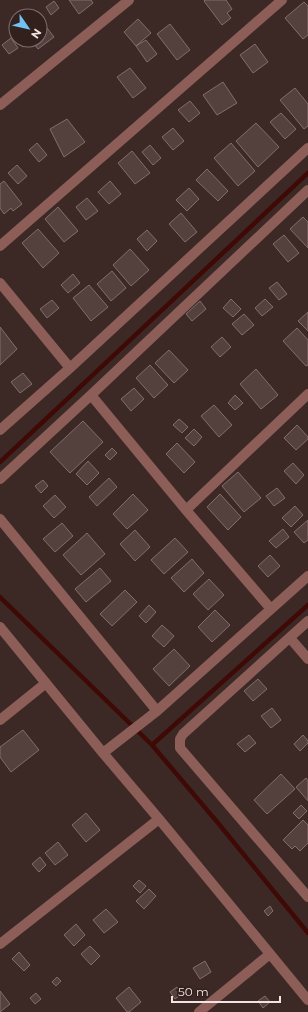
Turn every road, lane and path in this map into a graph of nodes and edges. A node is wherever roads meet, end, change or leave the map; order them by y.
1 (129, 0) edge
2 (282, 0) edge
3 (0, 105) edge
4 (308, 148) edge
5 (308, 190) edge
6 (0, 246) edge
7 (0, 283) edge
8 (70, 368) junction
9 (308, 394) edge
10 (91, 395) junction
11 (0, 430) edge
12 (0, 479) edge
13 (186, 510) junction
14 (0, 519) edge
15 (308, 576) edge
16 (270, 609) junction
17 (308, 622) edge
18 (0, 627) edge
19 (290, 638) junction
20 (308, 659) edge
21 (46, 683) junction
22 (157, 711) junction
23 (0, 720) edge
24 (106, 751) junction
25 (159, 819) junction
26 (308, 896) edge
27 (0, 944) edge
28 (270, 954) junction
29 (308, 1000) edge
30 (199, 1012) edge

1 - 3 street
2 - 6 street
4 - 8 street
5 - 10 street
7 - 8 street
8 - 11 street
9 - 13 street
10 - 12 street
10 - 13 street
13 - 16 street
14 - 22 street
15 - 16 street
16 - 22 street
17 - 19 street
18 - 21 street
19 - 20 street
19 - 26 street
21 - 23 street
21 - 24 street
22 - 24 street
24 - 25 street
25 - 27 street
25 - 28 street
28 - 29 street
28 - 30 street

